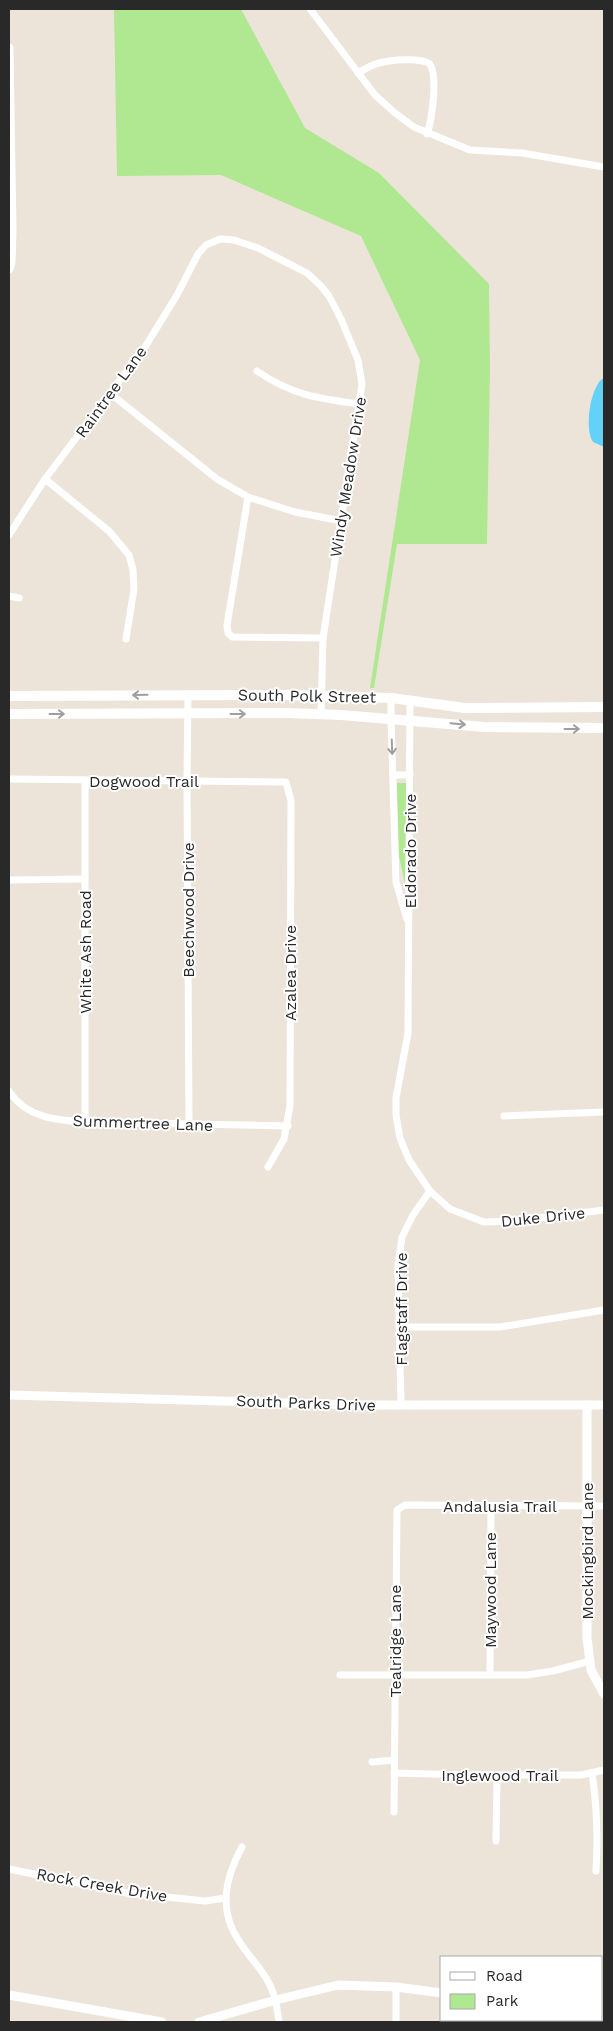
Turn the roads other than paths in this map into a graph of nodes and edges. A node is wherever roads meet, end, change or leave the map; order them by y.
1 (310, 9) edge
2 (9, 48) edge
3 (358, 73) junction
4 (426, 134) junction
5 (604, 167) edge
6 (10, 230) edge
7 (206, 245) joint
8 (9, 269) edge
9 (257, 371) dead end
10 (111, 394) junction
11 (360, 404) junction
12 (45, 480) junction
13 (248, 497) junction
14 (342, 521) junction
15 (9, 535) edge
16 (9, 596) edge
17 (19, 598) dead end
18 (323, 638) junction
19 (126, 639) dead end
20 (188, 695) junction
21 (9, 696) edge
22 (322, 696) junction
23 (391, 698) junction
24 (410, 701) junction
25 (604, 707) edge
26 (9, 714) edge
27 (189, 714) junction
28 (321, 714) junction
29 (390, 719) junction
30 (410, 720) junction
31 (604, 728) edge
32 (392, 775) junction
33 (410, 775) junction
34 (9, 779) edge
35 (85, 781) junction
36 (187, 781) junction
37 (278, 782) joint
38 (85, 879) junction
39 (9, 880) edge
40 (409, 926) junction
41 (10, 1097) edge
42 (604, 1112) edge
43 (504, 1116) dead end
44 (86, 1122) junction
45 (189, 1125) junction
46 (288, 1126) junction
47 (268, 1166) dead end
48 (430, 1192) junction
49 (604, 1210) edge
50 (604, 1310) edge
51 (399, 1327) junction
52 (9, 1394) edge
53 (401, 1405) junction
54 (587, 1405) junction
55 (604, 1405) edge
56 (491, 1506) junction
57 (586, 1506) junction
58 (604, 1506) edge
59 (397, 1510) joint
60 (590, 1661) junction
61 (394, 1674) junction
62 (490, 1674) junction
63 (340, 1675) dead end
64 (604, 1694) edge
65 (394, 1760) junction
66 (372, 1762) dead end
67 (604, 1770) edge
68 (394, 1773) junction
69 (592, 1773) junction
70 (497, 1775) junction
71 (394, 1812) dead end
72 (601, 1838) edge
73 (496, 1841) dead end
74 (242, 1847) dead end
75 (9, 1869) edge
76 (596, 1871) dead end
77 (226, 1898) junction
78 (396, 1987) junction
79 (440, 1993) edge
80 (9, 1996) edge
81 (276, 2000) junction
82 (160, 2022) edge
83 (199, 2022) edge
84 (279, 2022) edge
85 (396, 2022) edge

1 - 3 street
2 - 6 street
3 - 4 street
3 - 4 street
4 - 5 street
6 - 8 street
7 - 10 street, Raintree Lane
7 - 11 street, Windy Meadow Drive
9 - 11 street
10 - 12 street, Raintree Lane
10 - 13 street
11 - 14 street, Windy Meadow Drive
12 - 15 street, Raintree Lane
12 - 19 street
13 - 14 street
13 - 18 street
14 - 18 street, Windy Meadow Drive
16 - 17 street
18 - 22 street, Windy Meadow Drive
20 -> 21 main road, South Polk Street
20 - 22 main road, South Polk Street
20 - 27 street, Beechwood Drive
22 - 23 main road, South Polk Street
22 - 28 street, Windy Meadow Drive
23 - 24 main road, South Polk Street
23 - 29 street, Eldorado Drive
24 - 25 main road, South Polk Street
24 - 30 street, Eldorado Drive
26 -> 27 main road, South Polk Street
27 -> 28 main road, South Polk Street
27 - 36 street, Beechwood Drive
28 - 29 main road, South Polk Street
29 - 30 main road, South Polk Street
29 -> 32 street, Eldorado Drive
30 -> 31 main road, South Polk Street
30 - 33 street, Eldorado Drive
32 - 33 street, Eldorado Drive
32 - 40 street, Eldorado Drive
33 - 40 street, Eldorado Drive
34 - 35 street, Dogwood Trail
35 - 36 street, Dogwood Trail
35 - 38 street, White Ash Road
36 - 37 street, Dogwood Trail
36 - 45 street, Beechwood Drive
37 - 46 street, Azalea Drive
38 - 39 street
38 - 44 street, White Ash Road
40 - 48 street, Eldorado Drive
41 - 44 street, Summertree Lane
42 - 43 street
44 - 45 street, Summertree Lane
45 - 46 street, Summertree Lane
46 - 47 street, Azalea Drive
48 - 49 street, Duke Drive
48 - 51 street, Flagstaff Drive
50 - 51 street
51 - 53 street, Flagstaff Drive
52 - 53 street, South Parks Drive
53 - 54 street, South Parks Drive
54 - 55 street, South Parks Drive
54 - 57 street, Mockingbird Lane
56 - 57 street, Andalusia Trail
56 - 59 street, Andalusia Trail
56 - 62 street, Maywood Lane
57 - 58 street, Andalusia Trail
57 - 60 street, Mockingbird Lane
59 - 61 street, Tealridge Lane
60 - 62 street
60 - 64 street, Mockingbird Lane
61 - 62 street
61 - 63 street
61 - 65 street, Tealridge Lane
65 - 66 street
65 - 68 street, Tealridge Lane
67 - 69 street, Inglewood Trail
68 - 70 street, Inglewood Trail
68 - 71 street, Tealridge Lane
69 - 70 street, Inglewood Trail
69 - 72 street
70 - 73 street
72 - 76 street
74 - 77 street
75 - 77 street, Rock Creek Drive
77 - 81 street
78 - 79 street
78 - 81 street
78 - 85 street
80 - 82 street
81 - 83 street
81 - 84 street

